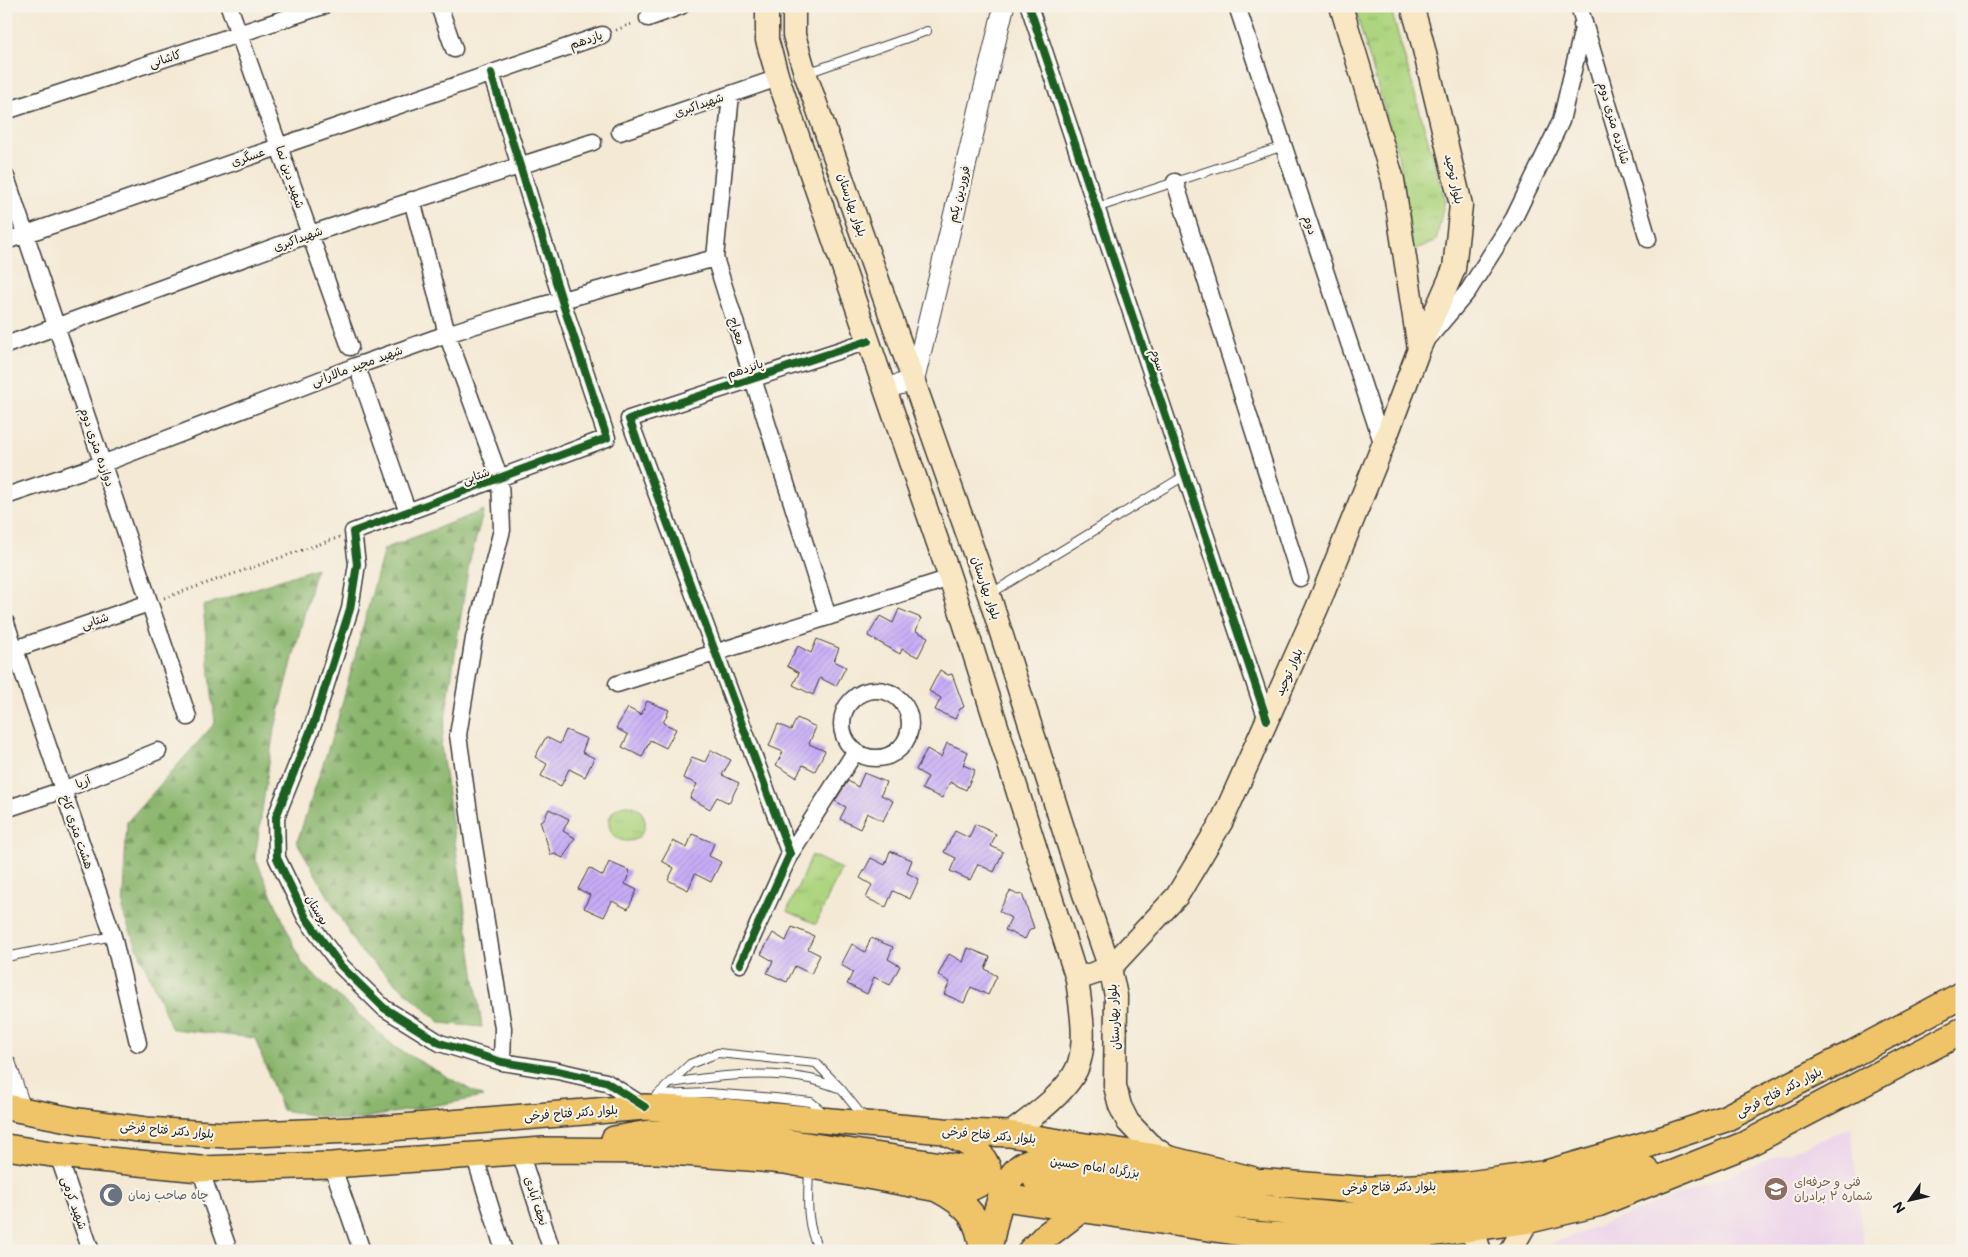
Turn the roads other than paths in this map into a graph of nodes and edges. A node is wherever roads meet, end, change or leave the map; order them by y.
1 (230, 6) edge
2 (323, 6) edge
3 (439, 6) edge
4 (681, 6) edge
5 (767, 6) edge
6 (794, 6) edge
7 (1004, 6) edge
8 (1029, 6) edge
9 (1237, 6) edge
10 (1342, 6) edge
11 (1412, 6) edge
12 (1579, 6) edge
13 (648, 18) road end
14 (1583, 24) junction
15 (927, 31) dead end
16 (239, 34) junction
17 (602, 35) road end
18 (454, 50) dead end
19 (490, 73) junction
20 (805, 73) junction
21 (778, 78) junction
22 (731, 94) junction
23 (6, 112) edge
24 (620, 132) dead end
25 (593, 142) dead end
26 (279, 146) junction
27 (1284, 146) junction
28 (520, 167) junction
29 (6, 177) edge
30 (1175, 182) junction
31 (412, 200) junction
32 (1096, 208) junction
33 (25, 234) junction
34 (310, 234) junction
35 (1648, 239) dead end
36 (6, 241) edge
37 (715, 258) junction
38 (562, 301) junction
39 (57, 328) junction
40 (447, 334) junction
41 (868, 341) junction
42 (6, 345) edge
43 (350, 347) dead end
44 (1420, 349) junction
45 (361, 378) dead end
46 (752, 379) junction
47 (914, 381) junction
48 (884, 388) junction
49 (1384, 445) junction
50 (102, 464) junction
51 (1184, 476) junction
52 (500, 479) junction
53 (6, 496) edge
54 (408, 513) junction
55 (353, 532) joint
56 (950, 578) junction
57 (1300, 578) dead end
58 (988, 595) junction
59 (149, 603) junction
60 (828, 617) junction
61 (6, 623) edge
62 (11, 650) edge
63 (715, 653) junction
64 (617, 684) dead end
65 (188, 717) dead end
66 (1267, 720) junction
67 (158, 751) dead end
68 (855, 752) junction
69 (63, 790) junction
70 (6, 809) edge
71 (790, 854) junction
72 (113, 936) junction
73 (6, 957) edge
74 (740, 964) dead end
75 (1110, 968) junction
76 (1077, 978) junction
77 (1962, 995) edge
78 (1962, 1031) edge
79 (138, 1043) dead end
80 (502, 1062) junction
81 (6, 1065) edge
82 (670, 1083) junction
83 (841, 1089) junction
84 (652, 1101) junction
85 (14, 1109) edge
86 (884, 1126) junction
87 (944, 1131) junction
88 (1009, 1134) junction
89 (1747, 1144) junction
90 (6, 1147) edge
91 (531, 1151) junction
92 (474, 1154) junction
93 (58, 1155) junction
94 (1170, 1160) junction
95 (332, 1165) junction
96 (809, 1165) junction
97 (200, 1169) junction
98 (969, 1169) dead end
99 (1036, 1179) dead end
100 (1263, 1182) junction
101 (938, 1189) junction
102 (1001, 1197) junction
103 (1080, 1210) junction
104 (1528, 1220) junction
105 (1466, 1229) junction
106 (91, 1251) edge
107 (229, 1251) edge
108 (362, 1251) edge
109 (504, 1251) edge
110 (552, 1251) edge
111 (820, 1251) edge
112 (983, 1251) edge
113 (988, 1251) edge
114 (1031, 1251) edge
115 (1480, 1251) edge
116 (1510, 1251) edge

1 - 16 street, شهید دین نما
2 - 16 street, کاشانی
3 - 18 street
4 - 13 street
5 - 21 main road
6 - 20 main road, بلوار بهارستان
7 - 47 street, فروردین یکم
8 - 32 street, سوم
9 - 27 street, دوم
10 - 44 main road, بلوار توحید
11 - 44 main road, بلوار توحید
12 - 14 street, شانزده متری دوم
14 - 35 street, شانزده متری دوم
14 - 44 street
15 - 20 lane
16 - 23 street, کاشانی
16 - 26 street, شهید دین نما
17 - 19 street, یازدهم
19 - 26 street, عسگری
19 - 28 street
20 - 47 main road, بلوار بهارستان
21 - 22 street, شهیداکبری
21 - 41 main road
22 - 24 street, شهیداکبری
22 - 37 street, معراج
25 - 28 street, شهیداکبری
26 - 33 street, عسگری
26 - 34 street, شهید دین نما
27 - 30 lane
27 - 49 street, دوم
28 - 31 street, شهیداکبری
28 - 38 street
29 - 33 street, دوازده متری دوم
30 - 32 lane
30 - 57 street
31 - 34 street, شهیداکبری
31 - 40 street
32 - 51 street, سوم
33 - 36 street, عسگری
33 - 39 street, دوازده متری دوم
34 - 39 street, شهیداکبری
34 - 43 street, شهید دین نما
37 - 38 street, شهید مجید مالارانی
37 - 46 street, معراج
38 - 40 street, شهید مجید مالارانی
38 - 52 street, شتابی
39 - 42 street, شهیداکبری
39 - 50 street, دوازده متری دوم
40 - 50 street, شهید مجید مالارانی
40 - 52 street
41 - 46 street, پانزدهم
41 - 48 main road
44 - 49 main road, بلوار توحید
45 - 54 street
46 - 60 street, معراج
46 - 63 street, پانزدهم
47 - 48 street
47 - 58 main road, بلوار بهارستان
48 - 56 main road
49 - 66 main road, بلوار توحید
50 - 53 street, شهید مجید مالارانی
50 - 59 street, دوازده متری دوم
51 - 58 lane
51 - 66 street, سوم
52 - 54 street, شتابی
52 - 80 street
54 - 55 street, شتابی
55 - 80 street, بوستان
56 - 60 street
56 - 76 main road
58 - 75 main road, بلوار بهارستان
59 - 62 street, شتابی
59 - 65 street, دوازده متری دوم
60 - 63 street
61 - 62 street, هشت متری کاخ
62 - 69 street, هشت متری کاخ
63 - 64 street
63 - 71 street
66 - 75 main road, بلوار توحید
67 - 69 street, آریا
68 - 68 street
68 - 71 street
69 - 70 street, آریا
69 - 72 street, هشت متری کاخ
71 - 74 street
72 - 73 lane
72 - 79 street, هشت متری کاخ
75 - 76 main road
75 - 94 main road, بلوار بهارستان
76 - 88 main road
77 - 100 highway, بلوار دکتر فتاح فرخی
78 - 89 highway
80 - 84 street, بوستان
81 - 85 street
82 - 83 lane
82 - 83 lane
82 - 84 lane
83 - 86 lane
84 - 85 main road, بلوار دکتر فتاح فرخی
84 - 86 main road, بلوار دکتر فتاح فرخی
86 - 87 main road, بلوار دکتر فتاح فرخی
87 - 88 main road, بلوار دکتر فتاح فرخی
87 - 101 main road
88 - 94 main road, بلوار دکتر فتاح فرخی
89 - 99 highway
89 - 104 highway
90 - 93 main road
91 - 92 main road
91 - 96 main road
91 - 98 main road
91 - 110 street, نجف آبادی
92 - 95 main road
92 - 109 street
93 - 97 main road
93 - 106 street, شهید کرمی
94 - 100 main road, بلوار دکتر فتاح فرخی
95 - 97 main road
95 - 108 street
96 - 101 main road
96 - 111 lane
97 - 107 street
100 - 102 highway, بزرگراه امام حسین
101 - 112 highway
102 - 103 highway
102 - 113 highway, بزرگراه امام حسین
103 - 105 highway
103 - 114 highway
104 - 105 highway
104 - 116 main road
105 - 115 main road

